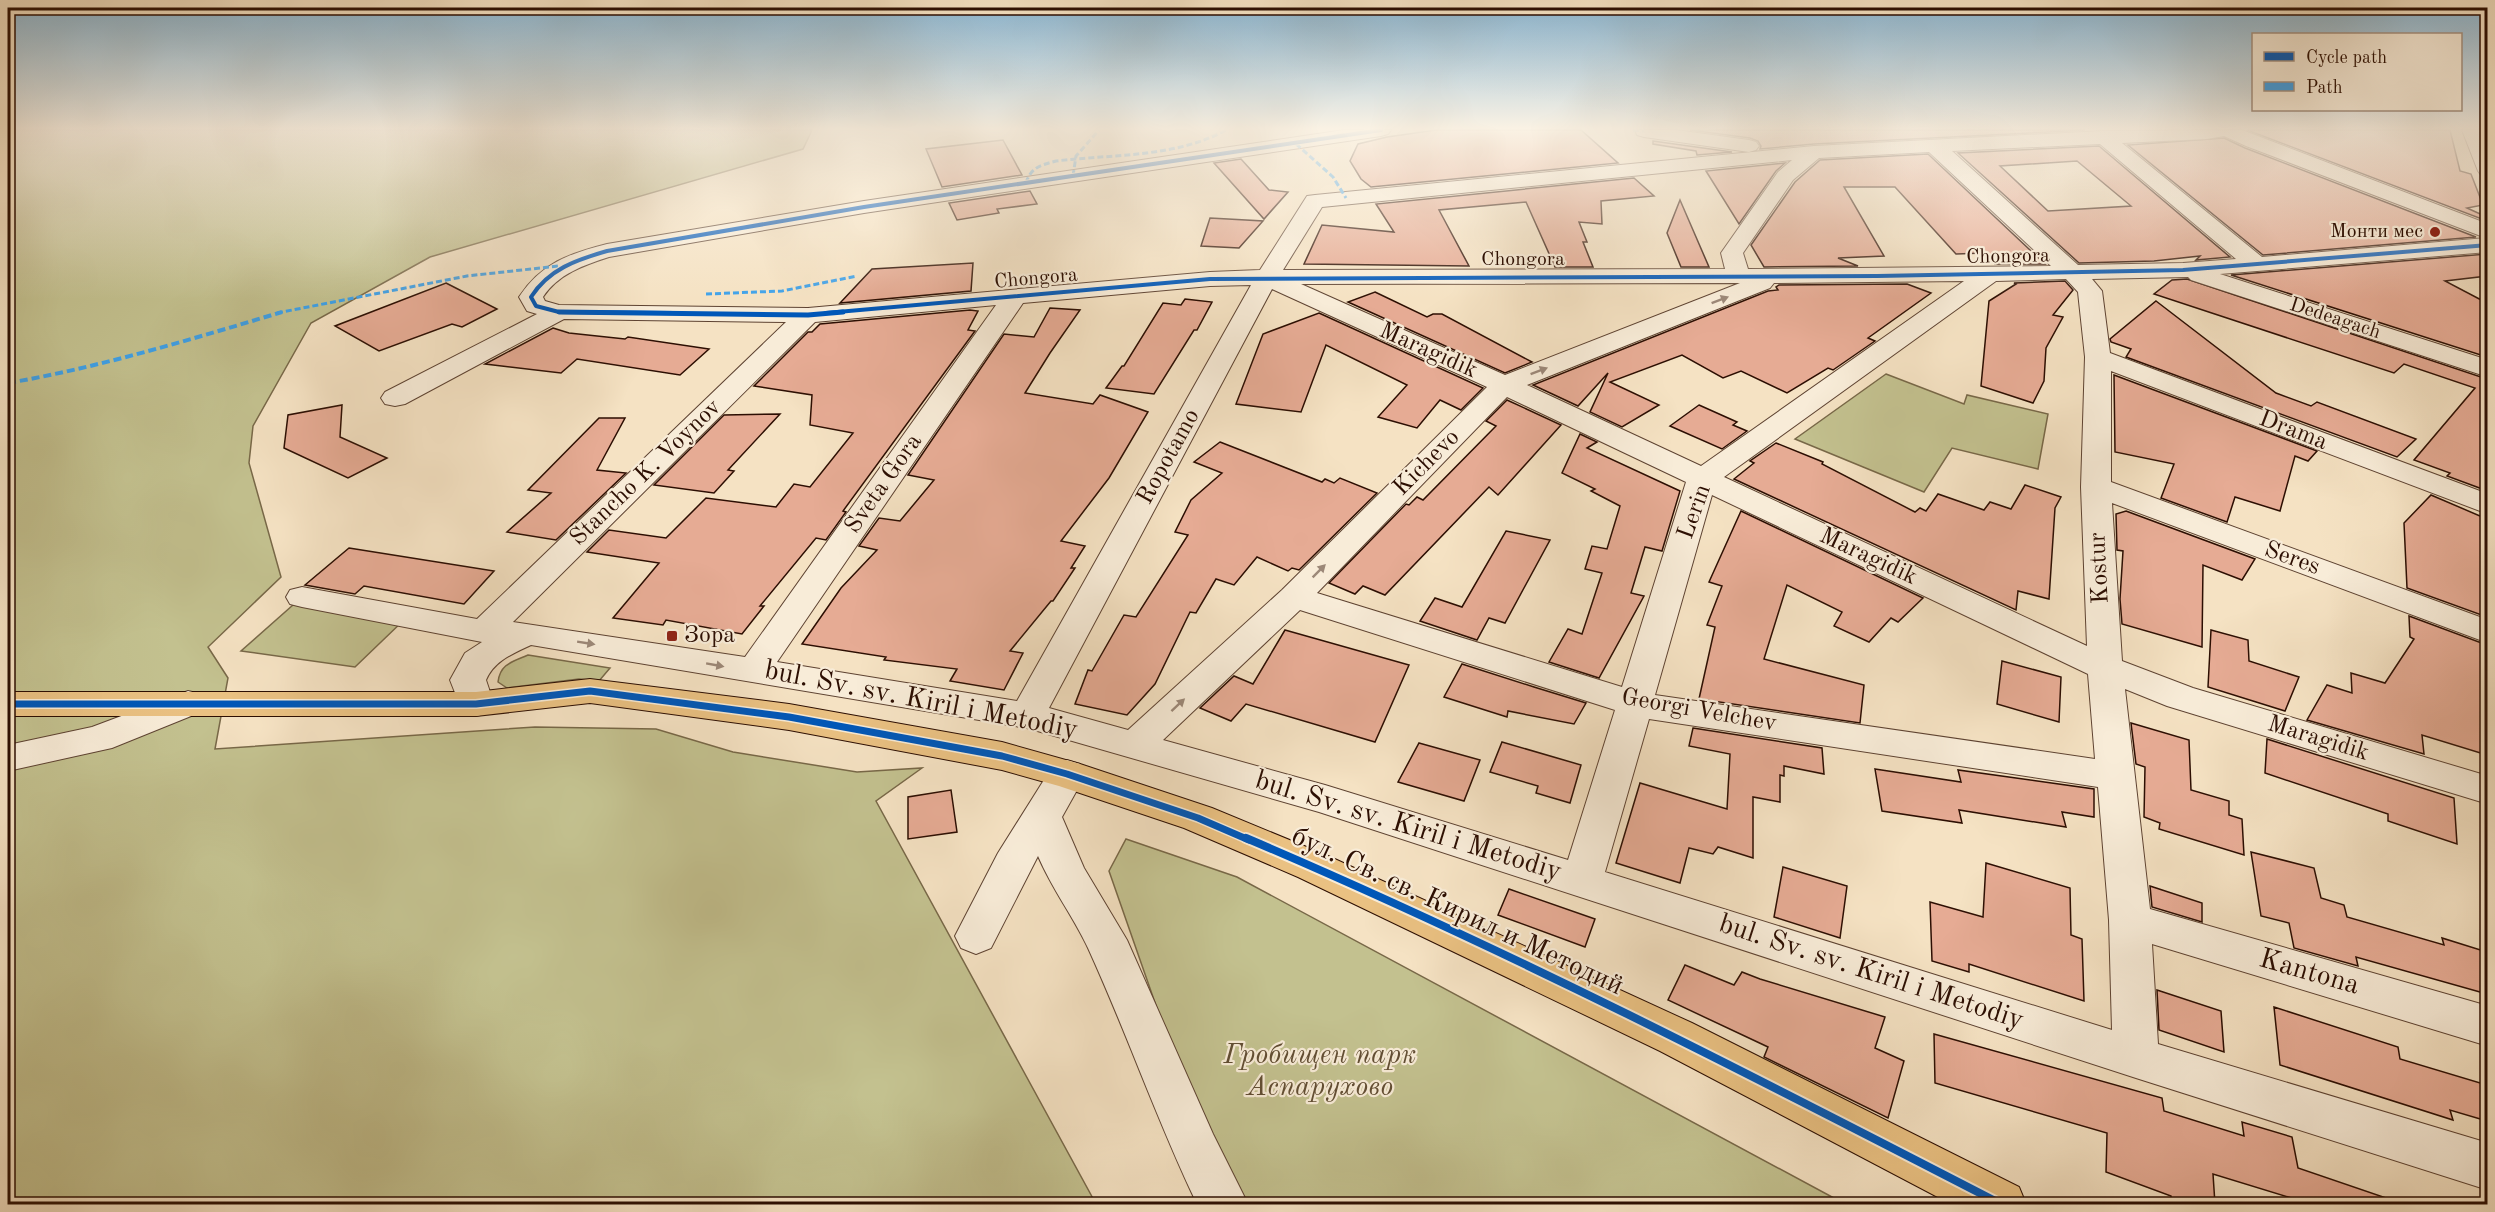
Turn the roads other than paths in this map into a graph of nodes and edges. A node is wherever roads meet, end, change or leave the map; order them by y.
1 (1001, 187) edge
2 (1462, 187) edge
3 (1778, 187) edge
4 (1978, 187) edge
5 (2163, 187) edge
6 (2369, 187) edge
7 (2487, 232) edge
8 (2487, 245) edge
9 (2257, 264) junction
10 (2182, 270) junction
11 (2073, 273) junction
12 (1990, 274) junction
13 (1738, 276) junction
14 (1780, 276) junction
15 (1267, 278) junction
16 (1014, 298) junction
17 (559, 312) junction
18 (808, 315) junction
19 (2098, 357) junction
20 (2487, 369) edge
21 (1504, 385) junction
22 (395, 398) dead end
23 (1702, 479) junction
24 (2096, 487) junction
25 (2487, 505) edge
26 (302, 597) dead end
27 (1294, 597) junction
28 (484, 631) junction
29 (2487, 632) edge
30 (528, 634) junction
31 (2105, 668) junction
32 (754, 670) junction
33 (815, 681) junction
34 (188, 703) junction
35 (8, 704) edge
36 (476, 704) junction
37 (1635, 704) junction
38 (1027, 715) junction
39 (789, 717) junction
40 (1135, 745) junction
41 (8, 758) edge
42 (1067, 774) junction
43 (2115, 776) junction
44 (2487, 790) edge
45 (1042, 817) junction
46 (1582, 881) junction
47 (2130, 920) junction
48 (975, 936) dead end
49 (2487, 1026) edge
50 (2136, 1058) junction
51 (2487, 1167) edge
52 (1223, 1204) edge
53 (2001, 1204) edge

1 - 17 street
2 - 15 street, Ropotamo
3 - 13 street
4 - 11 street, Kostur
5 - 9 street
6 - 7 street
8 - 9 street, Chongora
9 - 10 street, Chongora
10 - 11 street, Chongora
10 - 20 street, Dedeagach
11 - 12 street, Chongora
11 - 19 street, Kostur
12 - 14 street, Chongora
12 - 23 street, Lerin
13 - 14 street, Chongora
13 - 15 street, Chongora
21 -> 14 street, Kichevo
15 - 16 street, Chongora
15 - 21 street, Maragidik
15 - 38 street, Ropotamo
16 - 18 street, Chongora
16 - 32 street, Sveta Gora
17 - 18 street, Chongora
17 - 22 street
18 - 28 street, Stancho K. Voynov
19 - 24 street, Kostur
19 - 25 street, Drama
21 - 23 street, Maragidik
27 -> 21 street, Kichevo
23 - 31 street, Maragidik
23 - 37 street, Lerin
24 - 29 street, Seres
24 - 31 street, Kostur
26 - 28 street, bul. Sv. sv. Kiril i Metodiy
27 - 37 street, Georgi Velchev
40 -> 27 street, Kichevo
28 - 30 street, bul. Sv. sv. Kiril i Metodiy
30 -> 32 street, bul. Sv. sv. Kiril i Metodiy
30 - 36 street
31 - 43 street, Kostur
31 - 44 street, Maragidik
32 - 33 street, bul. Sv. sv. Kiril i Metodiy
33 - 38 street, bul. Sv. sv. Kiril i Metodiy
33 - 39 street
34 - 35 main road, бул. Св. св. Кирил и Методий
34 - 36 main road, бул. Св. св. Кирил и Методий
34 - 41 street
36 - 39 main road, бул. Св. св. Кирил и Методий
37 - 43 street, Georgi Velchev
37 - 46 street, Lerin
38 - 40 street, bul. Sv. sv. Kiril i Metodiy
39 - 42 main road, бул. Св. св. Кирил и Методий
40 - 46 street, bul. Sv. sv. Kiril i Metodiy
42 - 45 street
42 - 53 main road, бул. Св. св. Кирил и Методий
43 - 47 street, Kostur
45 - 48 street
45 - 52 street
46 - 50 street, bul. Sv. sv. Kiril i Metodiy
47 - 49 street, Kantona
47 - 50 street, Kostur
50 - 51 street, bul. Sv. sv. Kiril i Metodiy

